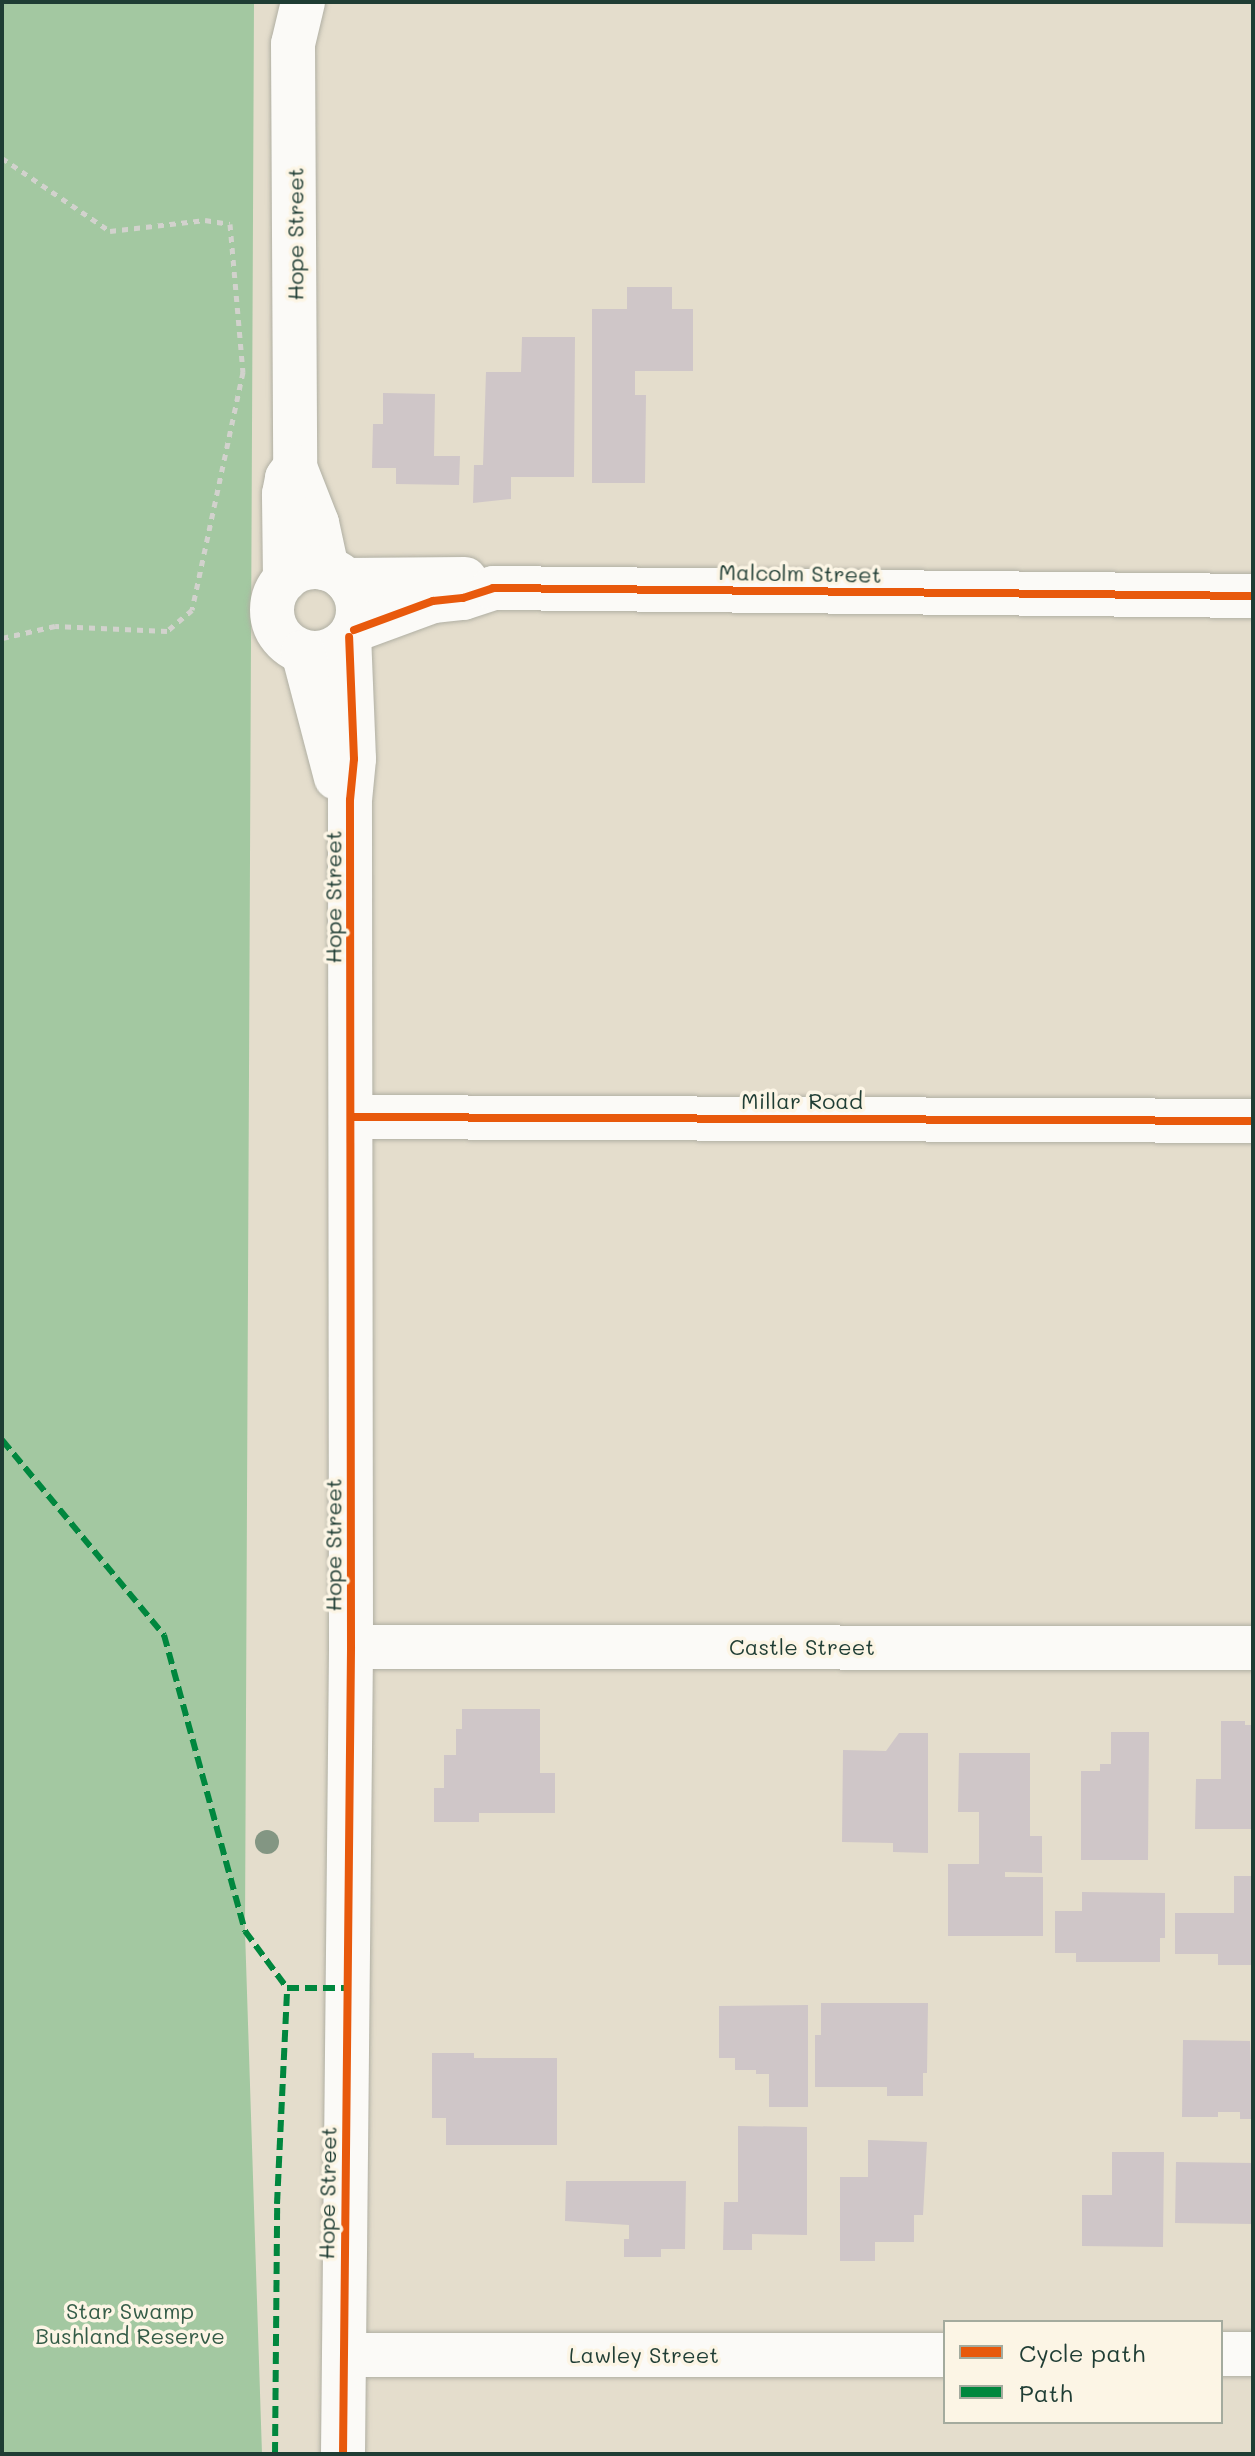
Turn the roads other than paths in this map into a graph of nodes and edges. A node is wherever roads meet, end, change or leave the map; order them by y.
1 (303, 2) edge
2 (295, 467) junction
3 (336, 574) junction
4 (285, 580) junction
5 (493, 588) junction
6 (1253, 596) edge
7 (352, 634) junction
8 (303, 652) junction
9 (350, 800) junction
10 (351, 1117) junction
11 (1253, 1121) edge
12 (351, 1647) junction
13 (1253, 1648) edge
14 (1223, 2354) edge
15 (1253, 2354) edge
16 (344, 2355) junction
17 (943, 2355) edge
18 (343, 2454) edge

1 - 2 street, Hope Street
2 - 3 street, Hope Street
2 - 4 street, Hope Street
3 - 4 street
3 - 5 street, Malcolm Street
3 - 7 street
4 - 8 street
5 - 6 street, Malcolm Street
5 - 7 street, Malcolm Street
7 - 8 street
7 - 9 street, Hope Street
8 - 9 street, Hope Street
9 - 10 street, Hope Street
10 - 11 street, Millar Road
10 - 12 street, Hope Street
12 - 13 street, Castle Street
12 - 16 street, Hope Street
14 - 15 street
16 - 17 street, Lawley Street
16 - 18 street, Hope Street

